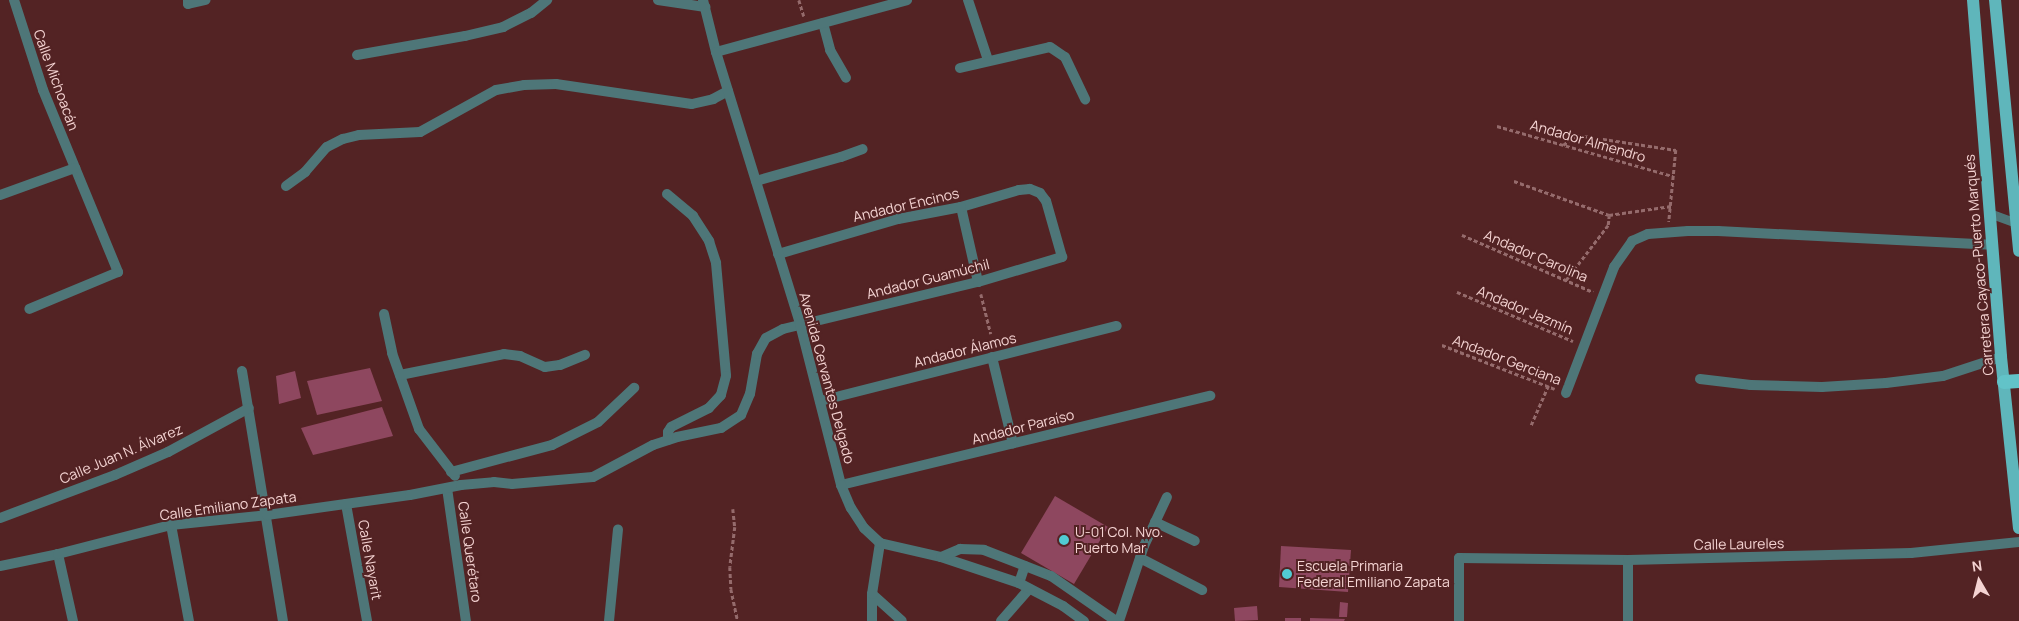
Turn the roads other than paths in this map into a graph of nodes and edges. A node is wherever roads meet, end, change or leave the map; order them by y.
1 (14, 0) edge
2 (188, 0) edge
3 (206, 0) edge
4 (547, 0) edge
5 (658, 0) edge
6 (907, 0) edge
7 (968, 0) edge
8 (1973, 0) edge
9 (1995, 0) edge
10 (704, 3) edge
11 (823, 23) junction
12 (716, 52) junction
13 (358, 55) dead end
14 (988, 60) junction
15 (960, 68) dead end
16 (846, 78) dead end
17 (728, 91) junction
18 (1085, 99) dead end
19 (863, 149) dead end
20 (75, 168) junction
21 (756, 182) junction
22 (286, 186) dead end
23 (667, 194) dead end
24 (0, 195) edge
25 (961, 207) junction
26 (1989, 213) junction
27 (2018, 223) edge
28 (1991, 245) junction
29 (2019, 251) edge
30 (778, 254) junction
31 (1062, 257) joint
32 (978, 282) junction
33 (29, 309) dead end
34 (384, 314) dead end
35 (800, 324) junction
36 (1117, 326) dead end
37 (585, 355) dead end
38 (992, 357) junction
39 (2001, 357) junction
40 (242, 371) dead end
41 (400, 375) junction
42 (1700, 379) dead end
43 (2019, 381) edge
44 (2004, 382) junction
45 (634, 388) dead end
46 (1566, 393) road end
47 (1210, 396) dead end
48 (820, 401) junction
49 (248, 408) junction
50 (742, 415) joint
51 (668, 440) junction
52 (1013, 444) junction
53 (451, 472) junction
54 (461, 485) junction
55 (841, 485) junction
56 (447, 488) junction
57 (1167, 497) dead end
58 (346, 504) junction
59 (267, 515) junction
60 (0, 518) edge
61 (1155, 522) junction
62 (171, 525) junction
63 (2019, 528) edge
64 (618, 530) dead end
65 (880, 542) junction
66 (1195, 542) dead end
67 (2019, 542) edge
68 (58, 554) junction
69 (941, 557) junction
70 (1140, 558) junction
71 (1628, 560) junction
72 (0, 566) edge
73 (1025, 566) junction
74 (1019, 583) junction
75 (1029, 589) junction
76 (1202, 590) dead end
77 (872, 594) junction
78 (73, 621) edge
79 (189, 621) edge
80 (283, 621) edge
81 (367, 621) edge
82 (466, 621) edge
83 (609, 621) edge
84 (872, 621) edge
85 (902, 621) edge
86 (1001, 621) edge
87 (1084, 621) edge
88 (1117, 621) edge
89 (1459, 621) edge
90 (1628, 621) edge

1 - 20 street, Calle Michoacán
2 - 3 street
4 - 13 street
5 - 10 street
6 - 11 street
7 - 14 street
8 - 26 main road, Carretera Cayaco-Puerto Marqués
9 - 27 main road
10 - 12 street, Avenida Cervantes Delgado
11 - 12 street
11 - 16 street
12 - 17 street, Avenida Cervantes Delgado
14 - 15 street
14 - 18 street
17 - 21 street, Avenida Cervantes Delgado
17 - 22 street
19 - 21 street
20 - 24 street
20 - 33 street, Calle Michoacán
21 - 30 street, Avenida Cervantes Delgado
23 - 51 street
25 - 30 street, Andador Encinos
25 - 31 street, Andador Encinos
25 - 32 street
26 - 27 lane
26 - 28 main road, Carretera Cayaco-Puerto Marqués
27 - 29 main road
28 - 39 main road, Carretera Cayaco-Puerto Marqués
28 - 46 street
30 - 35 street, Avenida Cervantes Delgado
31 - 32 street, Andador Guamúchil
32 - 35 street, Andador Guamúchil
34 - 41 street
35 - 48 street, Avenida Cervantes Delgado
35 - 50 street, Andador Guamúchil
36 - 38 street, Andador Álamos
37 - 41 street
38 - 48 street, Andador Álamos
38 - 52 street
39 - 42 street
39 - 44 main road, Carretera Cayaco-Puerto Marqués
40 - 49 street
41 - 53 street
43 - 44 highway
44 - 63 main road, Carretera Cayaco-Puerto Marqués
45 - 53 street
47 - 52 street, Andador Paraíso
48 - 55 street, Avenida Cervantes Delgado
49 - 59 street
49 - 60 street, Calle Juan N. Álvarez
50 - 51 street, Calle Emiliano Zapata
51 - 54 street, Calle Emiliano Zapata
52 - 55 street, Andador Paraíso
53 - 54 street
54 - 56 street, Calle Emiliano Zapata
55 - 65 street, Avenida Cervantes Delgado
56 - 58 street, Calle Emiliano Zapata
56 - 82 street, Calle Querétaro
57 - 61 street
58 - 59 street, Calle Emiliano Zapata
58 - 81 street, Calle Nayarit
59 - 62 street, Calle Emiliano Zapata
59 - 80 street
61 - 66 street
61 - 70 street
62 - 68 street, Calle Emiliano Zapata
62 - 79 street
64 - 83 street
65 - 69 street, Avenida Cervantes Delgado
65 - 77 street
67 - 71 street, Calle Laureles
68 - 72 street, Calle Emiliano Zapata
68 - 78 street
69 - 73 street
69 - 74 street, Avenida Cervantes Delgado
70 - 76 street
70 - 88 street
71 - 89 street, Calle Laureles
71 - 90 street
73 - 74 street
73 - 88 street
74 - 75 street, Avenida Cervantes Delgado
75 - 86 street
75 - 87 street, Avenida Cervantes Delgado
77 - 84 street
77 - 85 street

